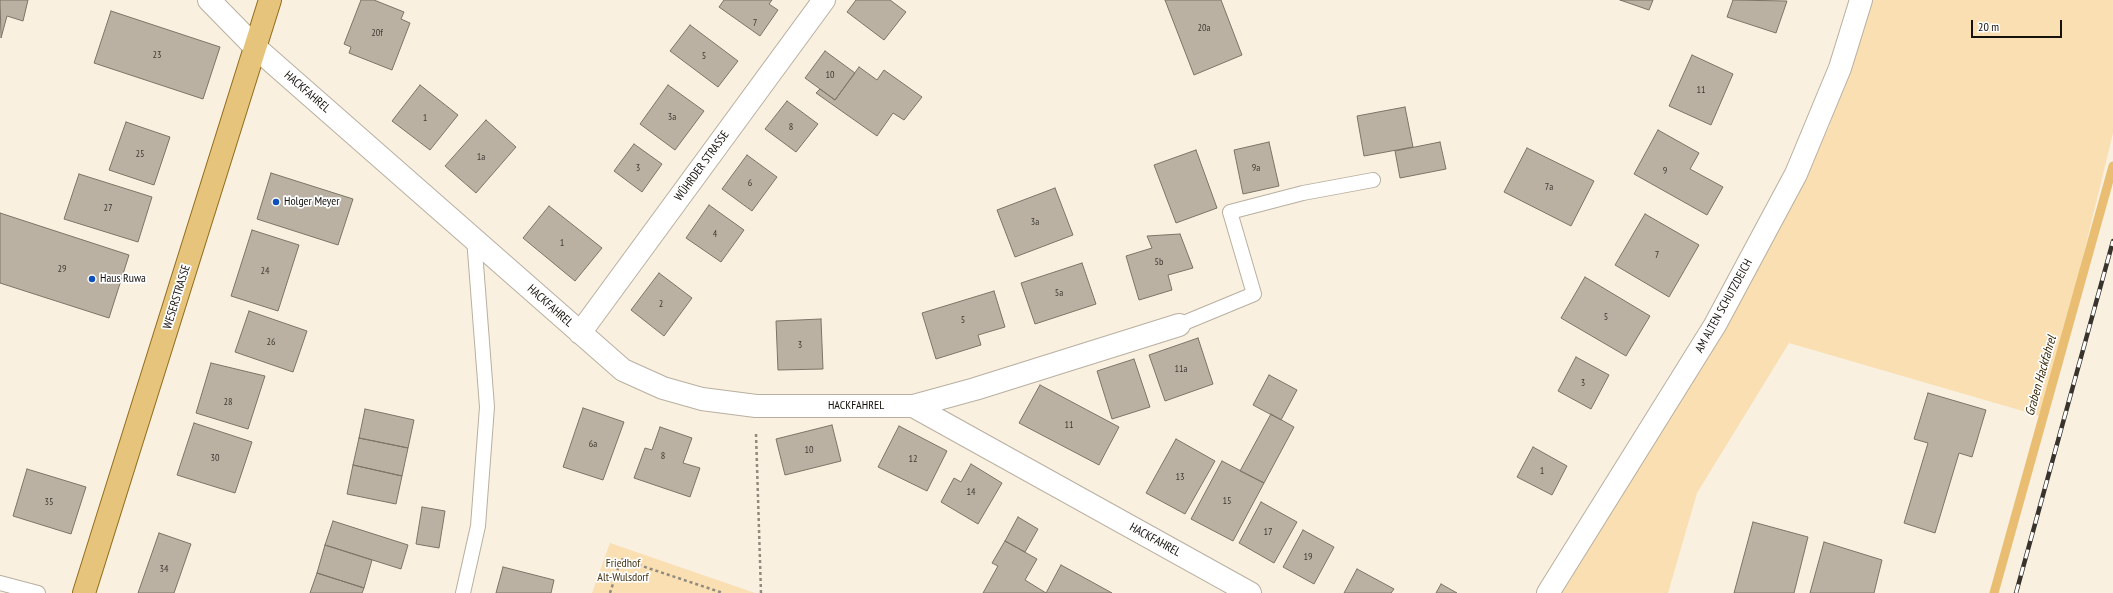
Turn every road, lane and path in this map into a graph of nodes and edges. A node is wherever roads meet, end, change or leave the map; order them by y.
1 (209, 0) edge
2 (270, 0) edge
3 (824, 0) edge
4 (1861, 0) edge
5 (255, 47) junction
6 (1373, 180) dead end
7 (474, 238) junction
8 (1179, 324) joint
9 (580, 333) junction
10 (756, 406) junction
11 (913, 406) junction
12 (0, 583) edge
13 (38, 593) edge
14 (84, 593) edge
15 (463, 593) edge
16 (610, 593) edge
17 (723, 593) edge
18 (761, 593) edge
19 (1250, 593) edge
20 (1548, 593) edge

1 - 5 street, HACKFAHREL
2 - 5 main road, WESERSTRASSE
3 - 9 street, WÜHRDER STRASSE
4 - 20 street, AM ALTEN SCHUTZDEICH
5 - 7 street, HACKFAHREL
5 - 14 main road, WESERSTRASSE
6 - 8 lane
7 - 9 street, HACKFAHREL
7 - 15 lane
8 - 11 street, HACKFAHREL
9 - 10 street, HACKFAHREL
10 - 11 street, HACKFAHREL
10 - 18 path
11 - 19 street, HACKFAHREL
12 - 13 lane
16 - 17 path

